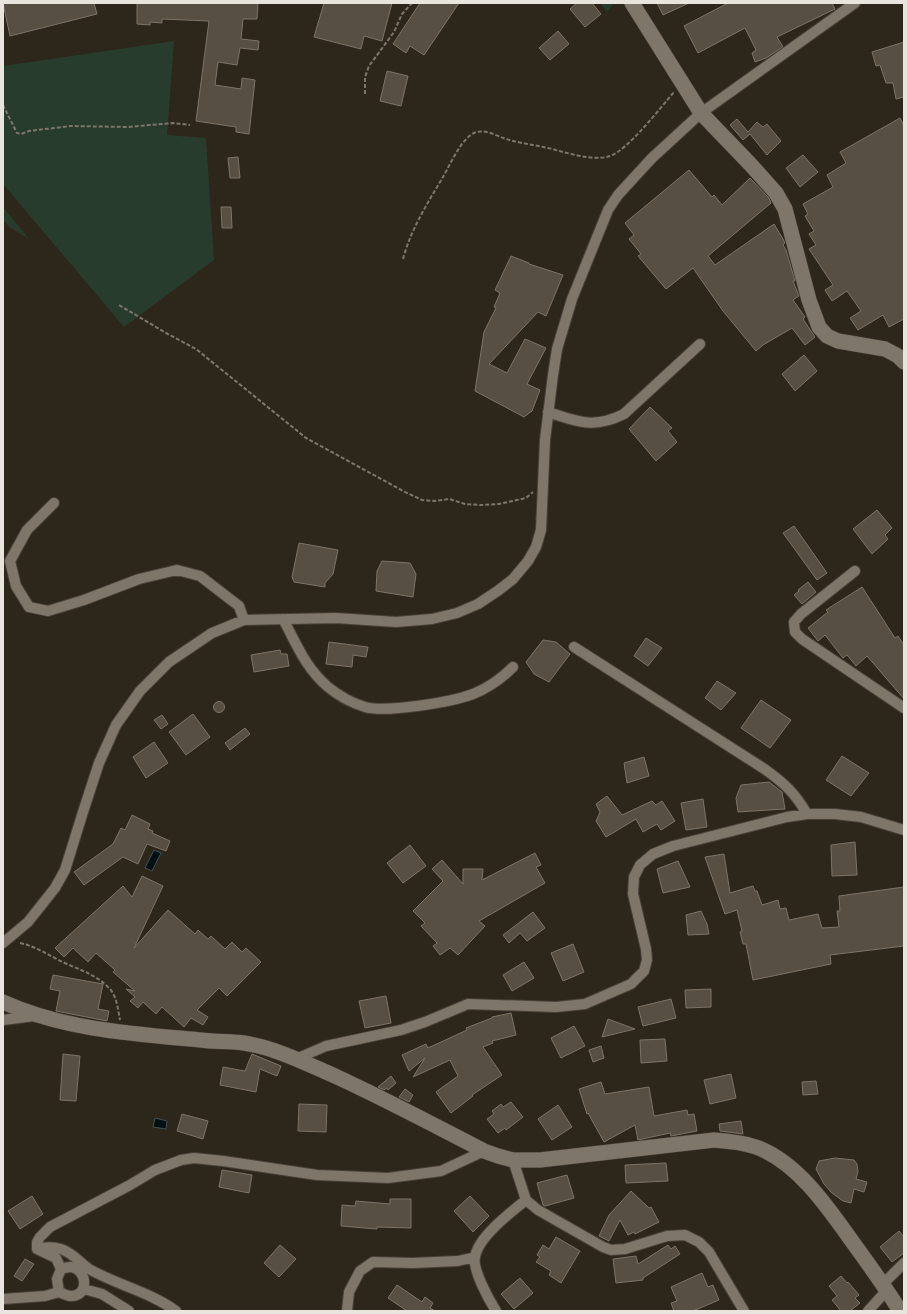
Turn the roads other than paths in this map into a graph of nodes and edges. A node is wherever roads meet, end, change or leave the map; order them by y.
1 (632, 3) edge
2 (855, 3) edge
3 (701, 113) junction
4 (700, 344) dead end
5 (904, 362) edge
6 (548, 412) junction
7 (54, 503) dead end
8 (855, 571) dead end
9 (283, 619) junction
10 (244, 620) junction
11 (574, 647) dead end
12 (513, 667) dead end
13 (904, 708) edge
14 (808, 814) junction
15 (904, 830) edge
16 (3, 943) edge
17 (3, 1002) edge
18 (36, 1016) junction
19 (3, 1020) edge
20 (296, 1059) junction
21 (484, 1151) junction
22 (513, 1160) junction
23 (526, 1200) junction
24 (37, 1249) junction
25 (474, 1257) junction
26 (904, 1263) edge
27 (61, 1269) junction
28 (885, 1287) junction
29 (84, 1289) junction
30 (59, 1292) junction
31 (3, 1298) edge
32 (129, 1311) edge
33 (176, 1311) edge
34 (347, 1311) edge
35 (496, 1311) edge
36 (744, 1311) edge
37 (868, 1311) edge
38 (900, 1311) edge

1 - 3 street
2 - 3 street
3 - 5 street
3 - 6 street
4 - 6 street
6 - 9 street
7 - 10 street
8 - 13 street
9 - 10 street
9 - 12 street
10 - 16 street
11 - 14 street
14 - 15 street
14 - 20 street
17 - 18 street
18 - 19 street
18 - 20 street
20 - 21 street
21 - 22 street
21 - 24 street
22 - 23 street
22 - 28 street
23 - 25 street
23 - 36 street
24 - 27 street
24 - 33 street
25 - 34 street
25 - 35 street
26 - 28 street
27 - 29 street
27 - 30 street
28 - 37 street
28 - 38 street
29 - 30 street
29 - 32 street
30 - 31 street

